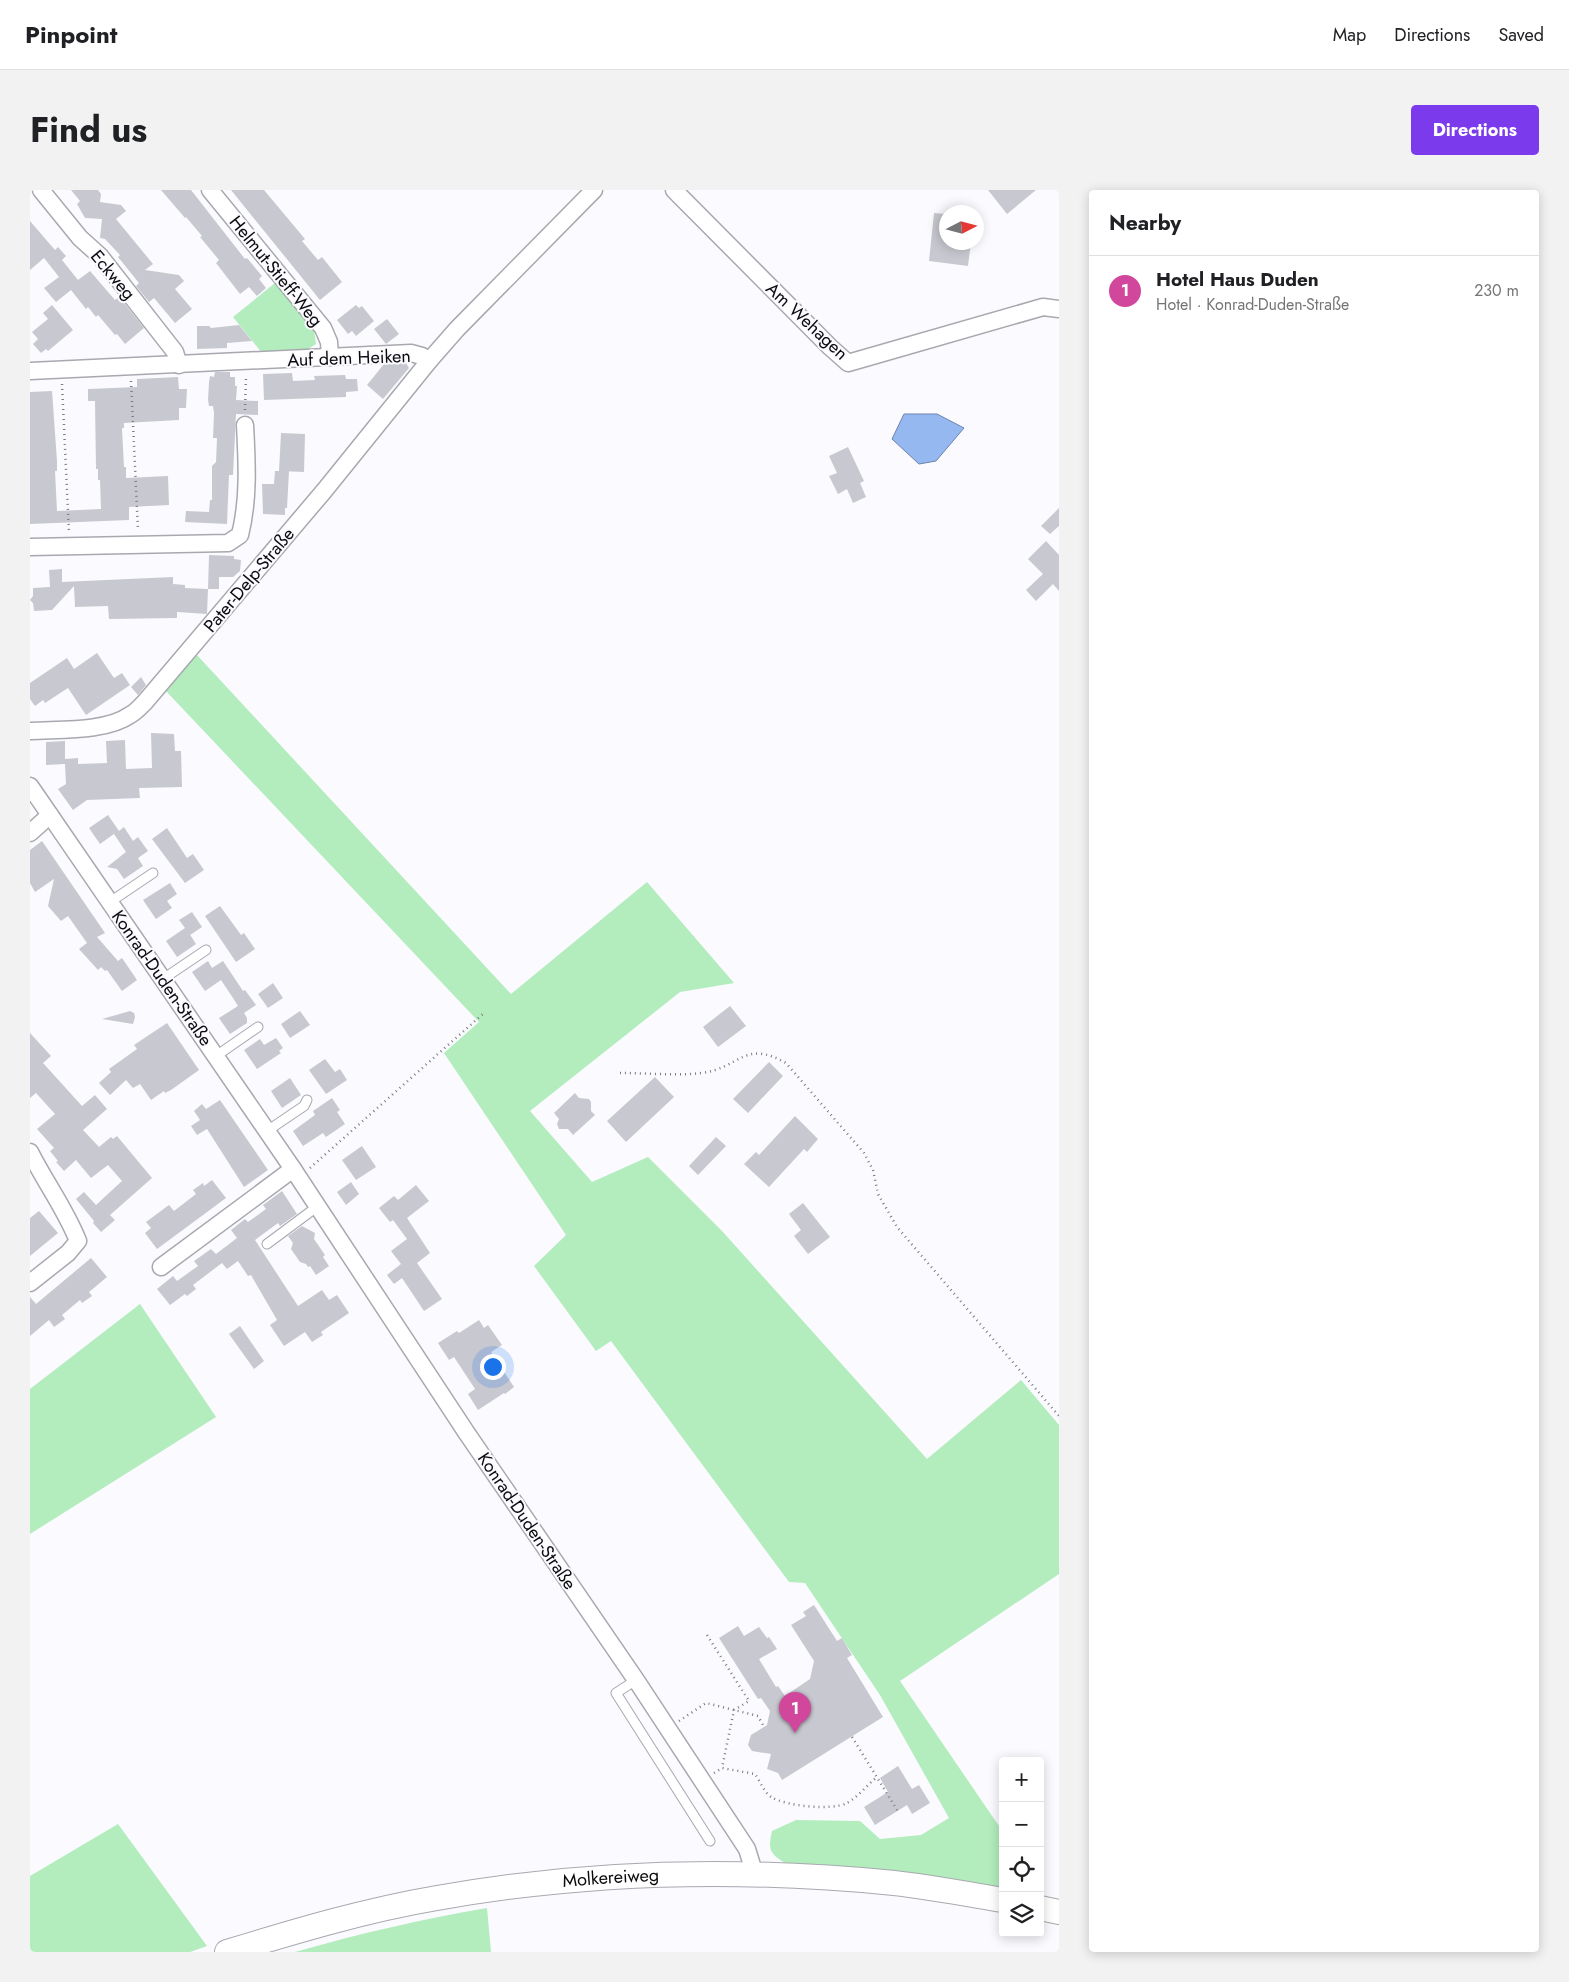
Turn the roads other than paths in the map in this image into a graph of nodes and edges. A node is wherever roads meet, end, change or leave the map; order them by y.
1 (41, 190) edge
2 (210, 190) edge
3 (594, 190) edge
4 (674, 190) edge
5 (1059, 309) edge
6 (330, 357) junction
7 (429, 361) junction
8 (179, 365) junction
9 (30, 371) edge
10 (245, 425) road end
11 (30, 547) edge
12 (30, 731) edge
13 (30, 786) edge
14 (50, 815) junction
15 (30, 832) edge
16 (153, 873) dead end
17 (110, 902) junction
18 (206, 950) dead end
19 (163, 979) junction
20 (258, 1027) dead end
21 (216, 1056) junction
22 (307, 1100) dead end
23 (267, 1131) junction
24 (30, 1152) edge
25 (296, 1174) junction
26 (318, 1206) junction
27 (266, 1244) dead end
28 (161, 1267) dead end
29 (30, 1283) edge
30 (636, 1680) junction
31 (710, 1841) dead end
32 (755, 1875) junction
33 (999, 1899) edge
34 (1044, 1909) edge
35 (1059, 1912) edge
36 (227, 1952) edge

1 - 8 street, Eckweg
2 - 6 street, Helmut-Stieff-Weg
3 - 7 street, Auf dem Heiken
4 - 5 street, Am Wehagen
6 - 7 street, Auf dem Heiken
6 - 8 street, Auf dem Heiken
7 - 12 street, Pater-Delp-Straße
8 - 9 street, Auf dem Heiken
10 - 11 street
13 - 14 street, Konrad-Duden-Straße
14 - 15 street
14 - 17 street, Konrad-Duden-Straße
16 - 17 lane
17 - 19 street, Konrad-Duden-Straße
18 - 19 lane
19 - 21 street, Konrad-Duden-Straße
20 - 21 lane
21 - 23 street, Konrad-Duden-Straße
22 - 23 lane
23 - 25 street, Konrad-Duden-Straße
24 - 29 street
25 - 26 street, Konrad-Duden-Straße
25 - 28 street
26 - 27 lane
26 - 30 street, Konrad-Duden-Straße
30 - 31 lane
30 - 32 street, Konrad-Duden-Straße
32 - 33 main road, Molkereiweg
32 - 36 main road, Molkereiweg
34 - 35 main road

